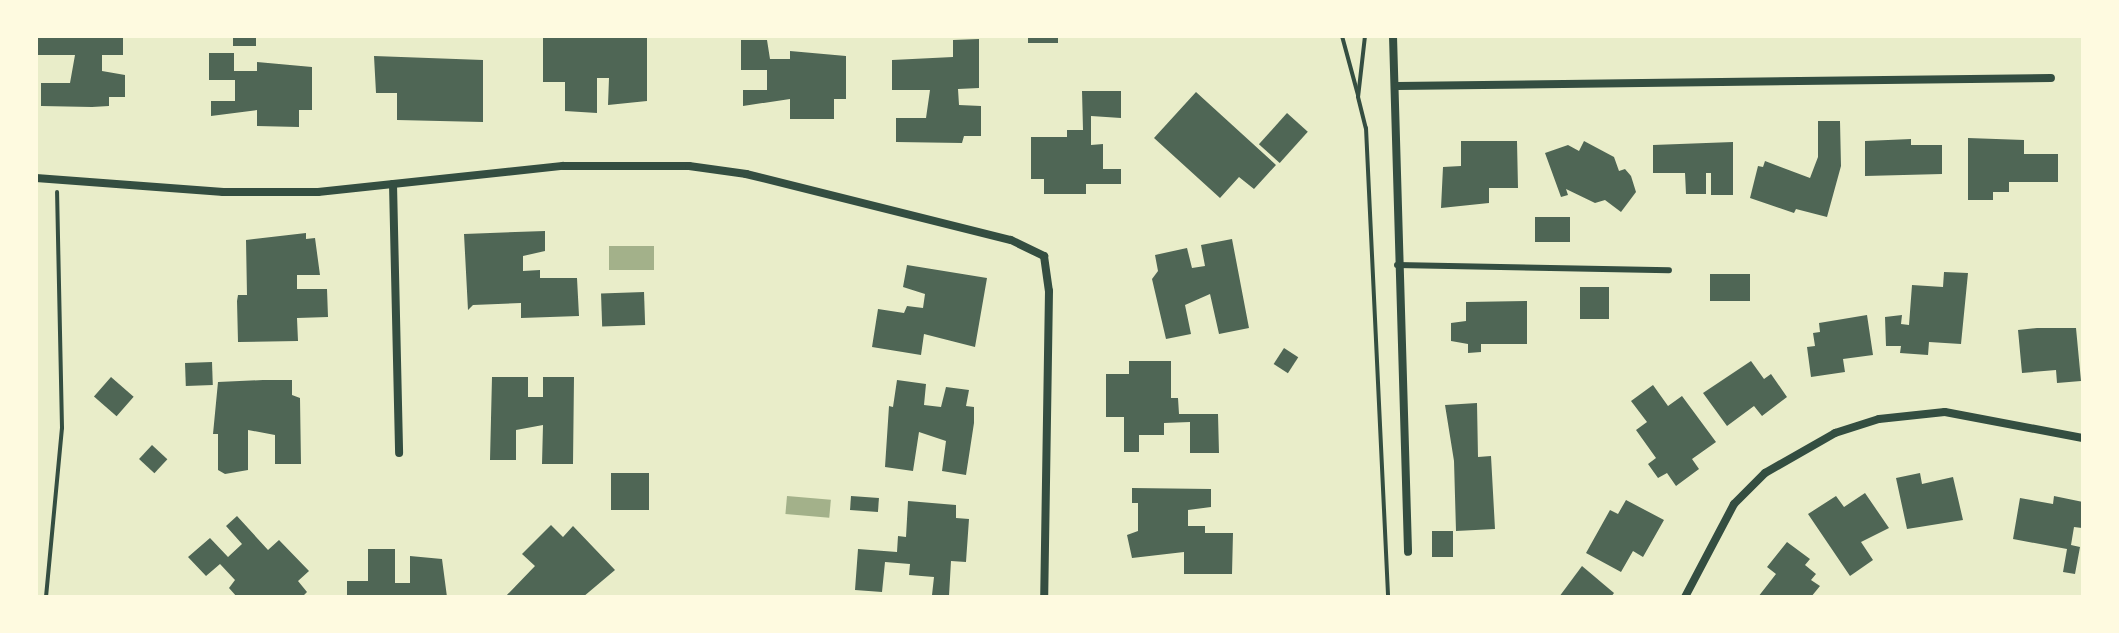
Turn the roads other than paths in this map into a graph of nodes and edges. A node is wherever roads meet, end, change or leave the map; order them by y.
1 (1393, 36) edge
2 (2051, 78) dead end
3 (1397, 86) junction
4 (36, 178) edge
5 (393, 184) junction
6 (1397, 265) junction
7 (1669, 270) dead end
8 (2083, 438) edge
9 (399, 453) dead end
10 (1408, 552) dead end
11 (1044, 597) edge
12 (1685, 597) edge

1 - 3 street
2 - 3 street
3 - 6 street
4 - 5 street
5 - 9 street
5 - 11 street
6 - 7 lane
6 - 10 street
8 - 12 street

